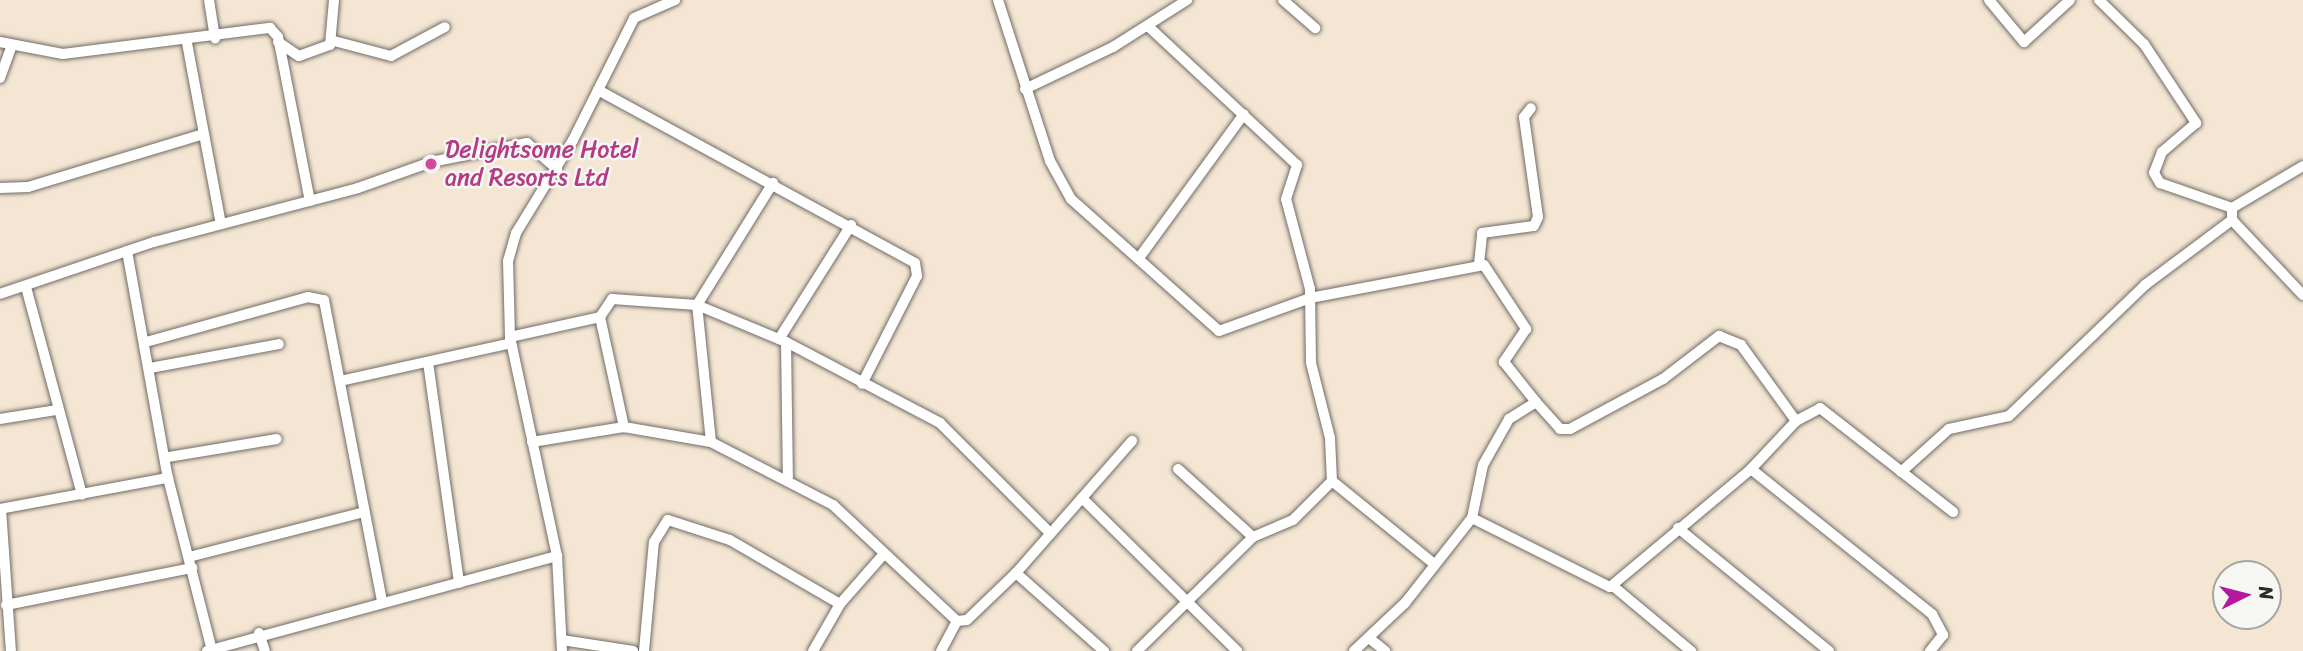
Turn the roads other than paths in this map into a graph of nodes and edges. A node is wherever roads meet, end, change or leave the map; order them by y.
1 (209, 0) edge
2 (334, 0) edge
3 (675, 0) edge
4 (998, 0) edge
5 (1186, 0) edge
6 (1283, 0) edge
7 (1989, 0) edge
8 (2070, 0) edge
9 (2099, 0) edge
10 (445, 27) dead end
11 (1149, 27) junction
12 (1315, 28) dead end
13 (215, 39) junction
14 (278, 41) junction
15 (334, 41) junction
16 (0, 42) edge
17 (187, 43) junction
18 (11, 47) junction
19 (0, 78) edge
20 (1025, 89) junction
21 (598, 90) junction
22 (1531, 108) dead end
23 (1244, 114) junction
24 (203, 134) junction
25 (2303, 166) edge
26 (556, 169) junction
27 (773, 183) junction
28 (0, 188) edge
29 (310, 201) junction
30 (2232, 208) junction
31 (2232, 220) junction
32 (221, 224) junction
33 (851, 225) junction
34 (127, 251) junction
35 (1139, 258) junction
36 (1479, 264) junction
37 (26, 287) junction
38 (0, 294) edge
39 (2303, 295) edge
40 (1310, 298) junction
41 (697, 305) junction
42 (600, 317) junction
43 (511, 340) junction
44 (783, 341) junction
45 (146, 342) junction
46 (279, 344) dead end
47 (428, 362) junction
48 (150, 368) junction
49 (340, 381) junction
50 (862, 384) junction
51 (1536, 402) junction
52 (57, 410) junction
53 (0, 419) edge
54 (1796, 421) junction
55 (624, 427) junction
56 (276, 439) dead end
57 (1132, 441) dead end
58 (532, 442) junction
59 (711, 442) junction
60 (168, 457) junction
61 (1178, 469) dead end
62 (1751, 469) junction
63 (1901, 472) junction
64 (788, 477) junction
65 (168, 478) junction
66 (1332, 481) junction
67 (82, 495) junction
68 (1082, 498) junction
69 (1, 509) edge
70 (364, 512) junction
71 (1953, 512) dead end
72 (1472, 518) junction
73 (1678, 528) junction
74 (1050, 533) junction
75 (1253, 537) junction
76 (884, 554) junction
77 (556, 556) junction
78 (189, 557) junction
79 (1433, 564) junction
80 (192, 568) junction
81 (1016, 573) junction
82 (459, 583) junction
83 (1613, 586) junction
84 (1185, 599) junction
85 (382, 601) junction
86 (840, 604) junction
87 (6, 605) junction
88 (957, 621) junction
89 (259, 633) junction
90 (1369, 638) junction
91 (562, 640) junction
92 (209, 649) edge
93 (11, 651) edge
94 (265, 651) edge
95 (562, 651) edge
96 (633, 651) edge
97 (644, 651) edge
98 (813, 651) edge
99 (941, 651) edge
100 (1104, 651) edge
101 (1137, 651) edge
102 (1237, 651) edge
103 (1354, 651) edge
104 (1385, 651) edge
105 (1691, 651) edge
106 (1829, 651) edge
107 (1930, 651) edge

1 - 13 street
2 - 15 street
3 - 21 street
4 - 20 street
5 - 11 street
6 - 12 street
7 - 8 street
9 - 30 street
10 - 15 street
11 - 20 street
11 - 23 street
13 - 14 street
13 - 17 street
14 - 15 street
14 - 29 street
16 - 18 street
17 - 18 street
17 - 24 street
18 - 19 street
20 - 35 street
21 - 26 street
21 - 27 street
22 - 36 street
23 - 35 street
23 - 40 street
24 - 28 street
24 - 32 street
25 - 30 street
26 - 29 street
26 - 43 street
27 - 33 street
27 - 41 street
29 - 32 street
30 - 31 street
31 - 39 street
31 - 63 street
32 - 34 street
33 - 44 street
33 - 50 street
34 - 37 street
34 - 45 street
35 - 40 street
36 - 40 street
36 - 51 street
37 - 38 street
37 - 52 street
40 - 66 street
41 - 42 street
41 - 44 street
41 - 59 street
42 - 43 street
42 - 55 street
43 - 47 street
43 - 58 street
44 - 50 street
44 - 64 street
45 - 48 street
45 - 49 street
46 - 48 street
47 - 49 street
47 - 82 street
48 - 60 street
49 - 70 street
50 - 74 street
51 - 54 street
51 - 72 street
52 - 53 street
52 - 67 street
54 - 62 street
54 - 63 street
55 - 58 street
55 - 59 street
56 - 60 street
57 - 68 street
58 - 77 street
59 - 64 street
60 - 65 street
61 - 75 street
62 - 73 street
62 - 107 street
63 - 71 street
64 - 76 street
65 - 67 street
65 - 78 street
66 - 75 street
66 - 79 street
67 - 69 street
68 - 74 street
68 - 84 street
69 - 87 street
70 - 78 street
70 - 85 street
72 - 79 street
72 - 83 street
73 - 83 street
73 - 106 street
74 - 81 street
75 - 84 street
76 - 86 street
76 - 88 street
77 - 82 street
77 - 91 street
78 - 80 street
79 - 90 street
80 - 87 street
80 - 92 street
81 - 88 street
81 - 100 street
82 - 85 street
83 - 105 street
84 - 101 street
84 - 102 street
85 - 89 street
86 - 97 street
86 - 98 street
87 - 93 street
88 - 99 street
89 - 92 street
89 - 94 street
90 - 103 street
90 - 104 street
91 - 95 street
91 - 96 street

